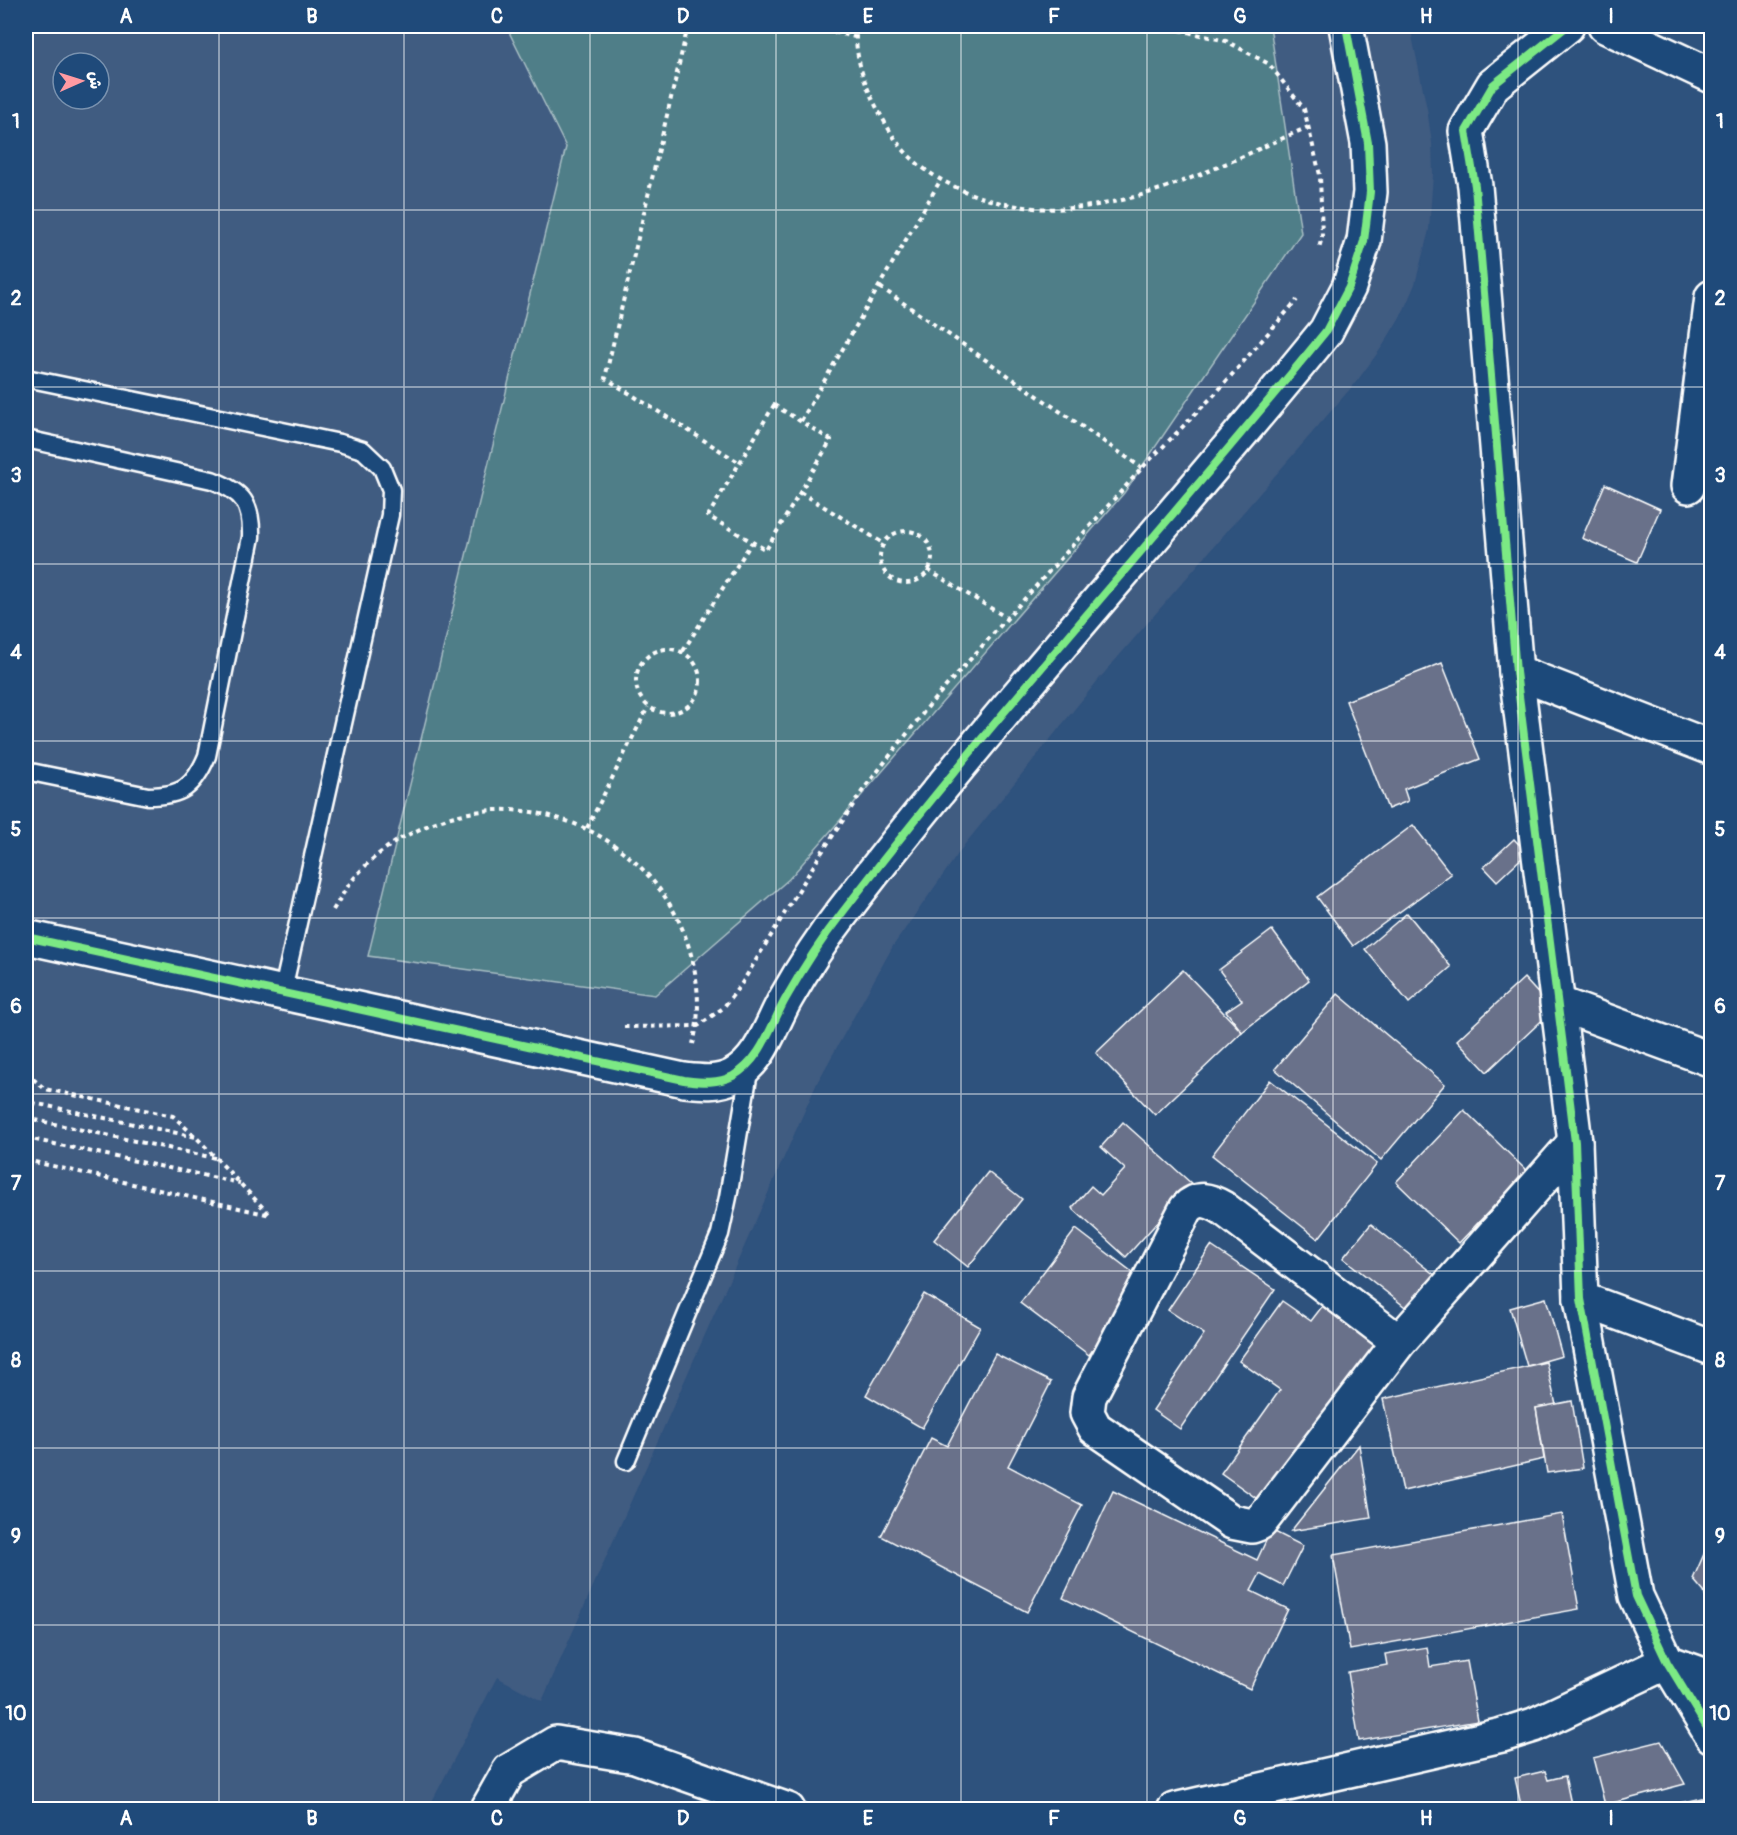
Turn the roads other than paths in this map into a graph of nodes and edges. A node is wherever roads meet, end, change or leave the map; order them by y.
1 (1345, 26) edge
2 (1567, 26) edge
3 (1605, 26) edge
4 (1712, 76) edge
5 (1712, 297) edge
6 (26, 378) edge
7 (26, 439) edge
8 (1688, 486) dead end
9 (1516, 672) junction
10 (1712, 748) edge
11 (26, 771) edge
12 (26, 937) edge
13 (282, 994) junction
14 (1557, 1003) junction
15 (1712, 1060) edge
16 (750, 1063) junction
17 (1575, 1142) junction
18 (1581, 1299) junction
19 (1399, 1342) junction
20 (1712, 1348) edge
21 (626, 1461) dead end
22 (1667, 1662) junction
23 (1712, 1678) edge
24 (1712, 1736) edge
25 (487, 1809) edge
26 (788, 1809) edge
27 (1174, 1809) edge

1 - 16 street
2 - 9 street
3 - 4 street
5 - 8 street
6 - 13 lane
7 - 11 lane
9 - 10 street
9 - 14 street
12 - 13 street
13 - 16 street
14 - 15 street
14 - 17 street
16 - 21 lane
17 - 18 street
17 - 19 street
18 - 20 street
18 - 22 street
19 - 19 street
22 - 23 street
22 - 24 street
22 - 27 street
25 - 26 street

